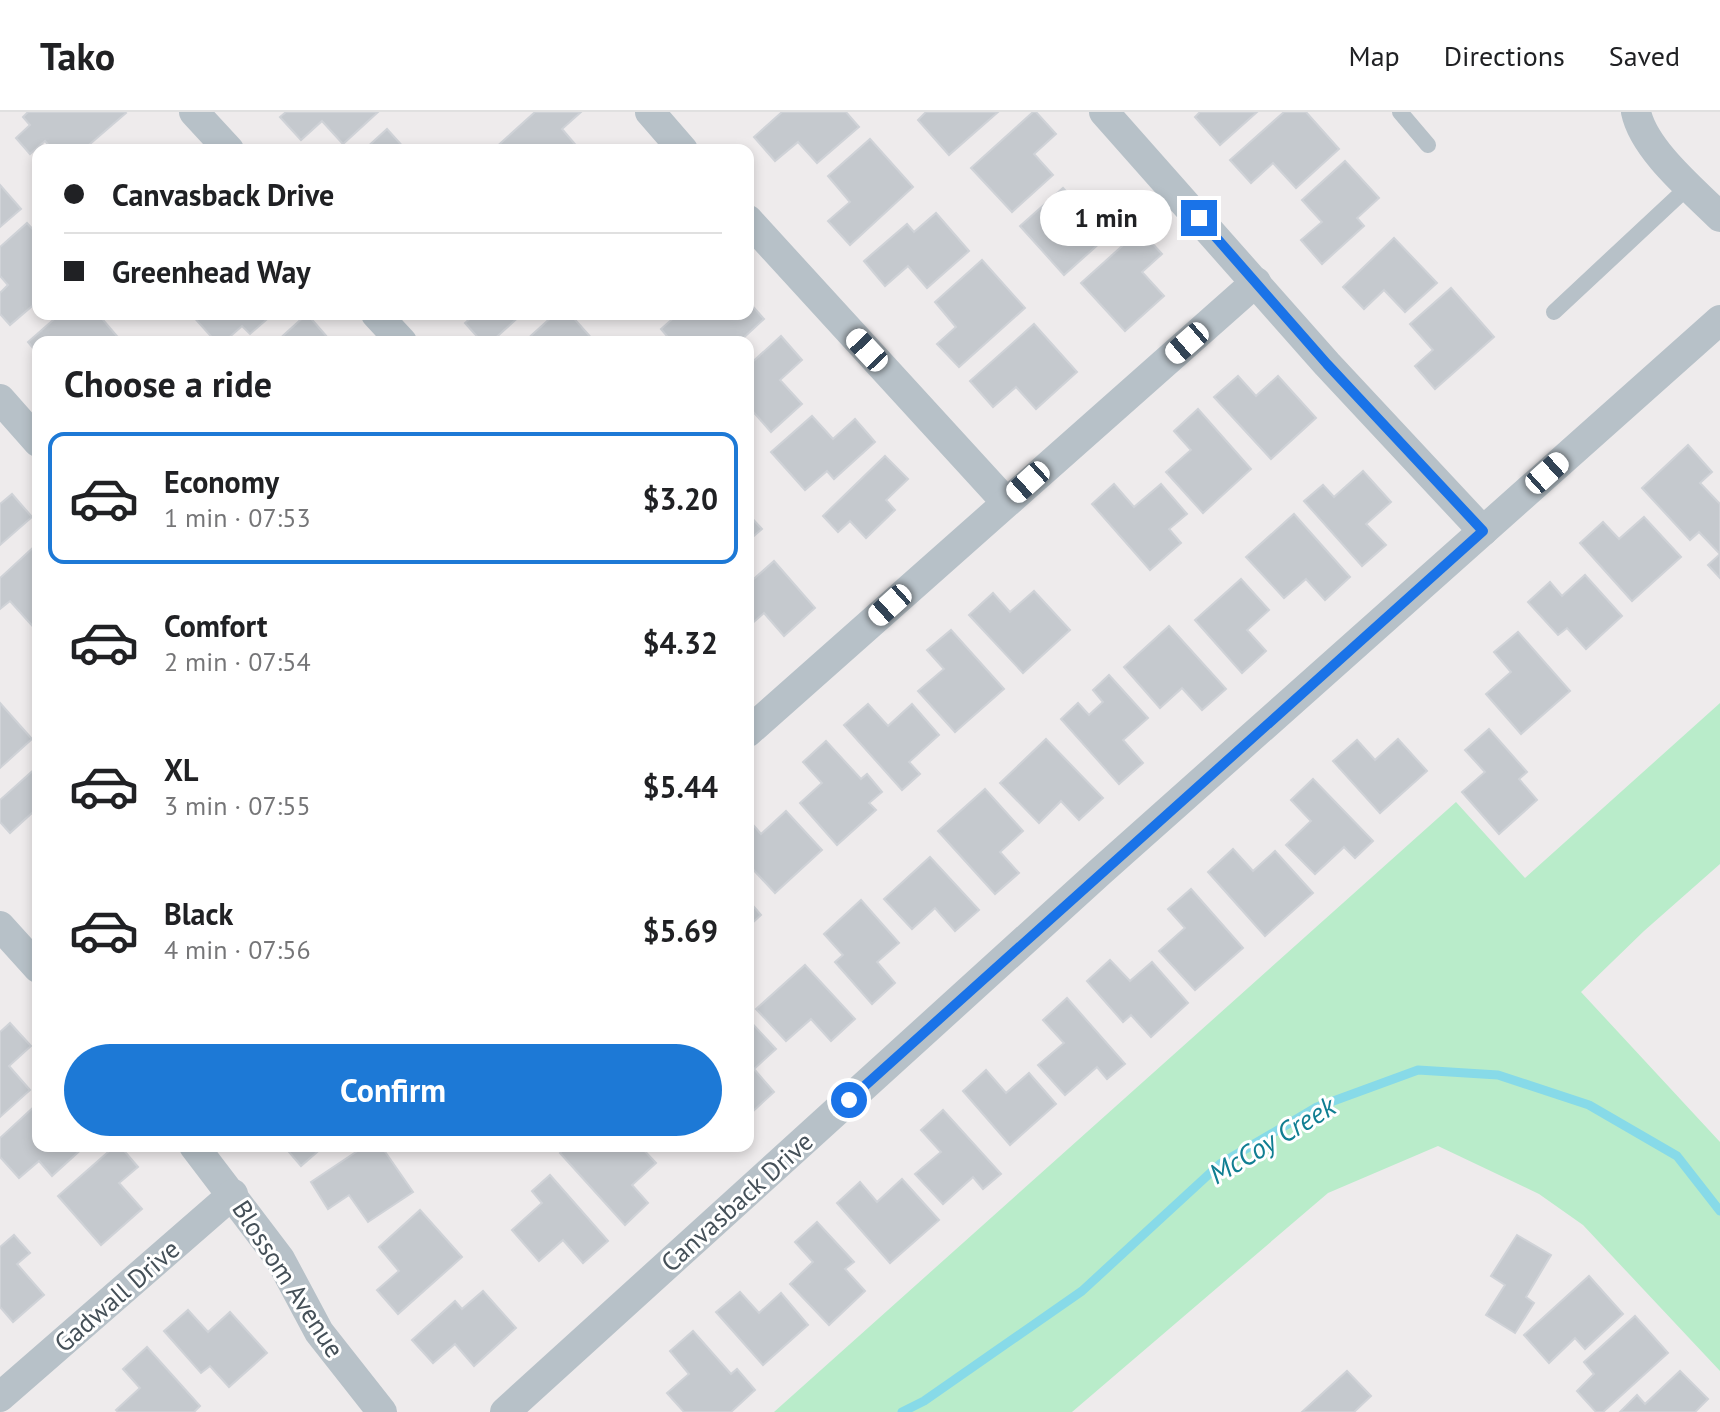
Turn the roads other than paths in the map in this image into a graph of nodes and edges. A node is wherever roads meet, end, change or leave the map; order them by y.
1 (194, 112) edge
2 (650, 112) edge
3 (1104, 112) edge
4 (1400, 112) edge
5 (1636, 112) edge
6 (223, 144) edge
7 (678, 144) edge
8 (1428, 145) dead end
9 (1689, 186) junction
10 (1720, 217) edge
11 (754, 227) edge
12 (1256, 282) junction
13 (1554, 312) dead end
14 (382, 320) edge
15 (1720, 320) edge
16 (396, 336) edge
17 (0, 399) edge
18 (32, 435) edge
19 (1006, 502) junction
20 (1483, 531) junction
21 (754, 726) edge
22 (0, 926) edge
23 (32, 961) edge
24 (199, 1152) edge
25 (233, 1194) junction
26 (0, 1397) edge
27 (382, 1412) edge
28 (505, 1412) edge

1 - 6 street
2 - 7 street
3 - 12 street
4 - 8 lane
5 - 9 street
9 - 10 street
9 - 13 lane
11 - 19 street
12 - 19 street
12 - 20 street
14 - 16 street
15 - 20 street, Canvasback Drive
17 - 18 street
19 - 21 street
20 - 28 street, Canvasback Drive
22 - 23 street
24 - 25 street, Blossom Avenue
25 - 26 street, Gadwall Drive
25 - 27 street, Blossom Avenue

